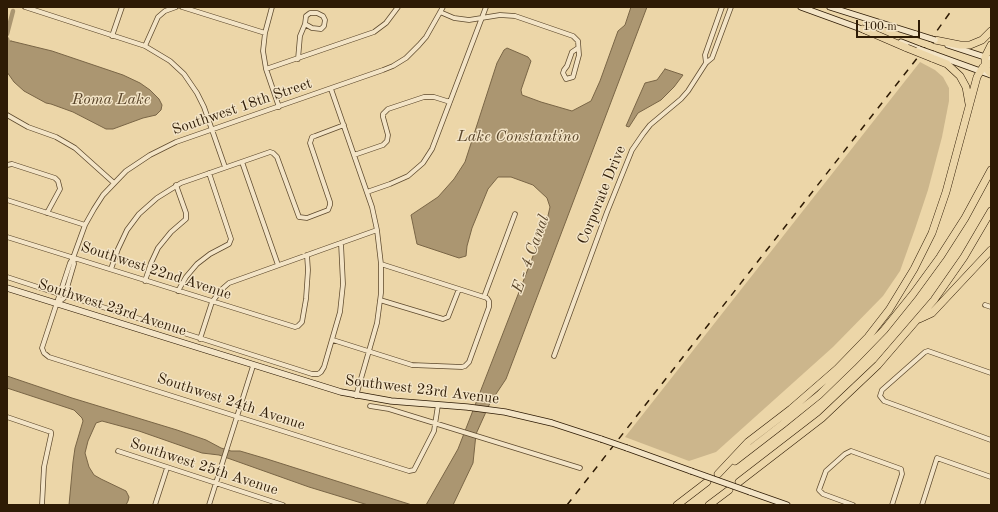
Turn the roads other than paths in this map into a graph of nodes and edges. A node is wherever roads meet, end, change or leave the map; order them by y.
1 (26, 7) edge
2 (122, 7) edge
3 (176, 7) edge
4 (182, 7) edge
5 (272, 7) edge
6 (398, 7) edge
7 (442, 7) edge
8 (486, 7) edge
9 (722, 7) edge
10 (731, 7) edge
11 (801, 7) edge
12 (830, 7) edge
13 (44, 8) edge
14 (42, 12) junction
15 (440, 12) junction
16 (481, 19) junction
17 (305, 24) junction
18 (863, 29) joint
19 (991, 31) edge
20 (265, 33) junction
21 (112, 36) junction
22 (935, 40) joint
23 (943, 42) junction
24 (991, 45) edge
25 (145, 46) junction
26 (578, 48) junction
27 (932, 56) junction
28 (988, 58) edge
29 (298, 59) junction
30 (706, 63) junction
31 (985, 67) edge
32 (266, 69) junction
33 (991, 75) edge
34 (331, 88) junction
35 (450, 102) junction
36 (279, 106) junction
37 (969, 107) junction
38 (7, 115) edge
39 (344, 125) junction
40 (212, 130) junction
41 (354, 155) junction
42 (242, 162) junction
43 (7, 165) edge
44 (225, 167) junction
45 (991, 170) edge
46 (209, 173) junction
47 (114, 183) junction
48 (176, 186) junction
49 (368, 192) junction
50 (7, 200) edge
51 (991, 211) edge
52 (47, 212) junction
53 (515, 214) dead end
54 (86, 225) junction
55 (378, 230) junction
56 (7, 236) edge
57 (341, 243) junction
58 (991, 250) edge
59 (307, 255) junction
60 (74, 258) junction
61 (381, 264) junction
62 (278, 265) junction
63 (111, 270) junction
64 (7, 278) edge
65 (145, 281) junction
66 (7, 289) edge
67 (459, 289) junction
68 (178, 291) junction
69 (60, 294) junction
70 (65, 296) junction
71 (484, 296) junction
72 (380, 300) junction
73 (212, 302) junction
74 (56, 303) junction
75 (985, 305) dead end
76 (991, 307) edge
77 (919, 319) junction
78 (200, 338) junction
79 (333, 340) junction
80 (369, 352) junction
81 (44, 353) joint
82 (554, 356) dead end
83 (253, 366) junction
84 (991, 373) edge
85 (356, 396) junction
86 (438, 405) junction
87 (370, 406) dead end
88 (7, 417) edge
89 (238, 417) junction
90 (436, 424) junction
91 (991, 440) edge
92 (118, 451) dead end
93 (167, 468) junction
94 (580, 468) dead end
95 (991, 477) edge
96 (707, 482) dead end
97 (739, 482) dead end
98 (216, 484) junction
99 (729, 490) dead end
100 (42, 505) edge
101 (155, 505) edge
102 (209, 505) edge
103 (283, 505) edge
104 (677, 505) edge
105 (709, 505) edge
106 (788, 505) edge
107 (852, 505) edge
108 (892, 505) edge
109 (922, 505) edge

1 - 14 street
2 - 21 street
3 - 25 street
4 - 20 street
5 - 20 street
6 - 29 street
7 - 15 street, Southwest 18th Street
8 - 16 street
9 - 30 street, Corporate Drive
10 - 30 street, Corporate Drive
11 - 18 street
12 - 22 street, bridge
13 - 14 street
14 - 21 street
15 - 16 street
15 - 34 street, Southwest 18th Street
16 - 26 street
16 - 35 street
17 - 17 street
17 - 29 street
18 - 27 highway, bridge
19 - 23 highway
20 - 32 street
21 - 25 street
22 - 23 highway
23 - 28 street
24 - 28 highway
25 - 40 street
26 - 26 street
27 - 31 street
27 - 37 highway
28 - 31 highway
29 - 32 street
30 - 82 street, Corporate Drive
31 - 33 highway
31 - 37 highway
32 - 36 street
34 - 36 street, Southwest 18th Street
34 - 39 street
35 - 41 street
35 - 49 street
36 - 40 street, Southwest 18th Street
37 - 45 highway
38 - 47 street
39 - 41 street
39 - 42 street
40 - 44 street
40 - 47 street, Southwest 18th Street
41 - 49 street
42 - 44 street
42 - 62 street
43 - 52 street
44 - 46 street
46 - 48 street
46 - 68 street
47 - 54 street, Southwest 18th Street
48 - 63 street
48 - 65 street
49 - 55 street
50 - 52 street
51 - 77 highway
52 - 54 street
53 - 71 street
54 - 60 street, Southwest 18th Street
55 - 57 street
55 - 61 street
56 - 60 street, Southwest 22nd Avenue
57 - 59 street
57 - 79 street
58 - 77 highway
59 - 62 street
59 - 73 street, Southwest 22nd Avenue
60 - 63 street, Southwest 22nd Avenue
60 - 69 street, Southwest 18th Street
60 - 70 street, Southwest 18th Street
61 - 67 street
61 - 72 street
62 - 73 street
63 - 65 street, Southwest 22nd Avenue
64 - 69 street
65 - 68 street, Southwest 22nd Avenue
66 - 74 street, Southwest 23rd Avenue
67 - 71 street
67 - 72 street
68 - 73 street, Southwest 22nd Avenue
69 - 74 street, Southwest 18th Street
70 - 74 street
70 - 78 street
71 - 80 street
72 - 80 street
73 - 78 street
74 - 81 street, Southwest 18th Street
74 - 83 street, Southwest 23rd Avenue
75 - 76 street
77 - 97 highway
78 - 79 street
79 - 80 street
80 - 85 street
81 - 89 street, Southwest 24th Avenue
83 - 85 street, Southwest 23rd Avenue
83 - 89 street
84 - 91 street
85 - 86 street, Southwest 23rd Avenue
86 - 90 street
86 - 106 street, Southwest 23rd Avenue, bridge
87 - 90 street
88 - 100 street
89 - 90 street, Southwest 24th Avenue
89 - 98 street
90 - 94 street
92 - 93 street, Southwest 25th Avenue
93 - 98 street, Southwest 25th Avenue
93 - 101 street
95 - 109 street
96 - 104 highway
98 - 102 street
98 - 103 street, Southwest 25th Avenue
99 - 105 highway
107 - 108 street

